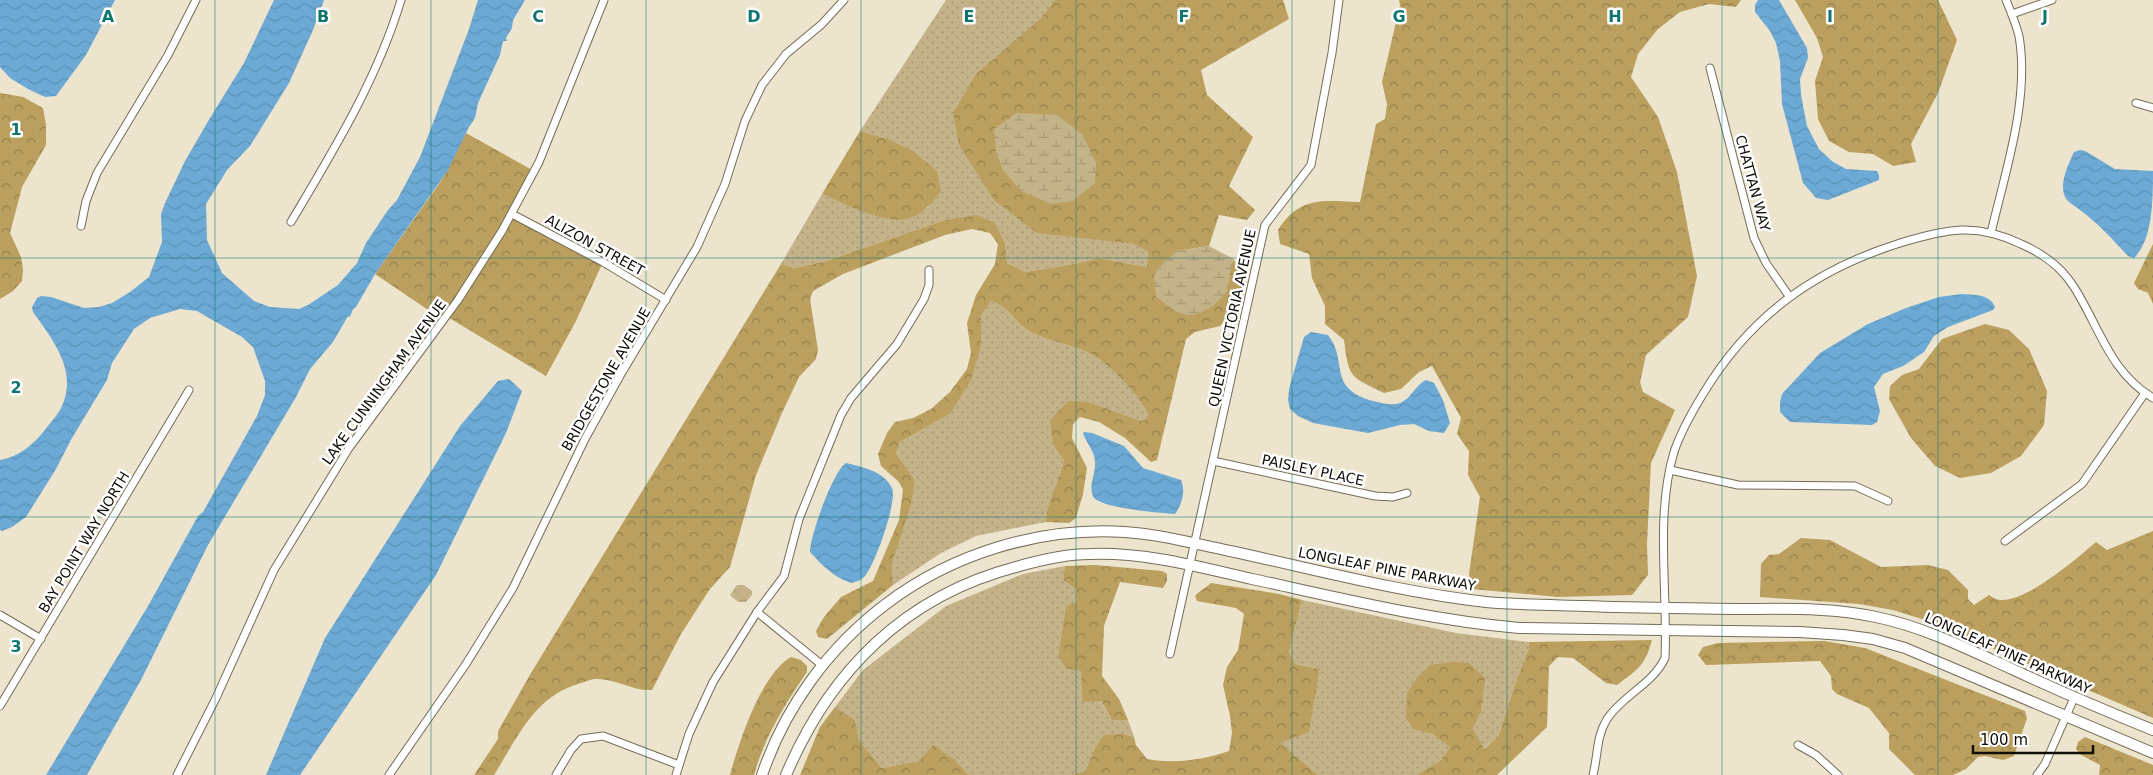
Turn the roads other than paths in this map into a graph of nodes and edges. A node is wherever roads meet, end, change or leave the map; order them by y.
1 (196, 0) edge
2 (401, 0) edge
3 (604, 0) edge
4 (844, 0) edge
5 (1338, 0) edge
6 (2006, 0) edge
7 (2052, 0) edge
8 (2012, 14) junction
9 (1710, 68) dead end
10 (2136, 103) dead end
11 (2153, 108) edge
12 (512, 214) junction
13 (290, 222) dead end
14 (81, 226) dead end
15 (1991, 233) junction
16 (929, 270) dead end
17 (1789, 296) junction
18 (666, 300) junction
19 (189, 390) dead end
20 (2145, 393) junction
21 (2153, 398) edge
22 (1213, 461) junction
23 (1670, 470) junction
24 (1407, 493) dead end
25 (1888, 502) dead end
26 (2005, 541) dead end
27 (1193, 544) junction
28 (1188, 565) junction
29 (1665, 608) junction
30 (758, 612) junction
31 (0, 615) edge
32 (1666, 631) junction
33 (41, 638) junction
34 (1170, 654) dead end
35 (822, 665) junction
36 (2074, 698) junction
37 (0, 706) edge
38 (2066, 717) junction
39 (2153, 730) edge
40 (1798, 745) dead end
41 (2153, 754) edge
42 (679, 765) junction
43 (177, 775) edge
44 (389, 775) edge
45 (556, 775) edge
46 (676, 775) edge
47 (762, 775) edge
48 (786, 775) edge
49 (1593, 775) edge
50 (1838, 775) edge
51 (2036, 775) edge

1 - 14 street
2 - 13 street
3 - 12 street, LAKE CUNNINGHAM AVENUE
4 - 18 street, BRIDGESTONE AVENUE
5 - 22 street, QUEEN VICTORIA AVENUE
6 - 8 street
7 - 8 street
8 - 15 street
9 - 17 street, CHATTAN WAY
10 - 11 street
12 - 18 street, ALIZON STREET
12 - 43 street, LAKE CUNNINGHAM AVENUE
15 - 17 street
15 - 20 street
16 - 30 street
17 - 23 street
18 - 44 street, BRIDGESTONE AVENUE
19 - 33 street, BAY POINT WAY NORTH
20 - 21 street
20 - 26 street
22 - 24 street, PAISLEY PLACE
22 - 27 street, QUEEN VICTORIA AVENUE
23 - 25 street
23 - 29 street
27 - 28 street, QUEEN VICTORIA AVENUE
27 - 29 main road, LONGLEAF PINE PARKWAY
27 - 35 main road, LONGLEAF PINE PARKWAY
28 - 32 main road
28 - 34 street, QUEEN VICTORIA AVENUE
28 - 48 main road
29 - 32 street
29 - 36 main road, LONGLEAF PINE PARKWAY
30 - 35 street
30 - 42 street
31 - 33 street
32 - 38 main road
32 - 49 street
33 - 37 street, BAY POINT WAY NORTH
35 - 47 main road, LONGLEAF PINE PARKWAY
36 - 38 street
36 - 39 main road, LONGLEAF PINE PARKWAY
38 - 41 main road
38 - 51 street
40 - 50 street
42 - 45 street
42 - 46 street

